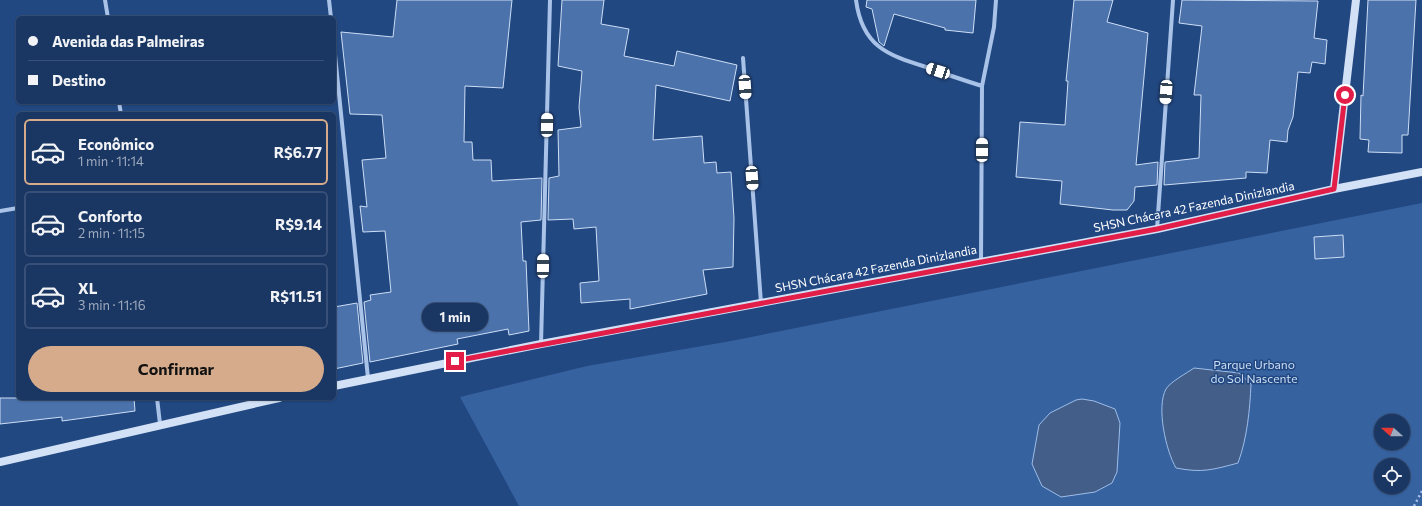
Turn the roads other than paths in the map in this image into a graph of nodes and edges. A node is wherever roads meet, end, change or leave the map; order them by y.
1 (105, 0) edge
2 (329, 0) edge
3 (550, 0) edge
4 (856, 0) edge
5 (996, 0) edge
6 (1173, 0) edge
7 (1356, 0) edge
8 (108, 16) edge
9 (331, 16) edge
10 (743, 58) dead end
11 (336, 65) edge
12 (982, 86) junction
13 (1422, 172) edge
14 (1334, 189) junction
15 (16, 208) edge
16 (0, 211) edge
17 (1157, 229) junction
18 (981, 261) junction
19 (761, 303) junction
20 (541, 344) junction
21 (368, 378) junction
22 (336, 386) edge
23 (157, 400) edge
24 (270, 400) edge
25 (160, 424) junction
26 (0, 462) edge

1 - 8 street
2 - 9 street
3 - 20 street
4 - 12 street
5 - 12 street
6 - 17 street
7 - 14 street
10 - 19 street
11 - 21 street
12 - 18 street
13 - 14 street, SHSN Chácara 42 Fazenda Dinizlandia
14 - 17 street, SHSN Chácara 42 Fazenda Dinizlandia
15 - 16 street
17 - 18 street, SHSN Chácara 42 Fazenda Dinizlandia
18 - 19 street, SHSN Chácara 42 Fazenda Dinizlandia
19 - 20 street, SHSN Chácara 42 Fazenda Dinizlandia
20 - 21 street, SHSN Chácara 42 Fazenda Dinizlandia
21 - 22 street, SHSN Chácara 42 Fazenda Dinizlandia
23 - 25 street
24 - 25 street
25 - 26 street

